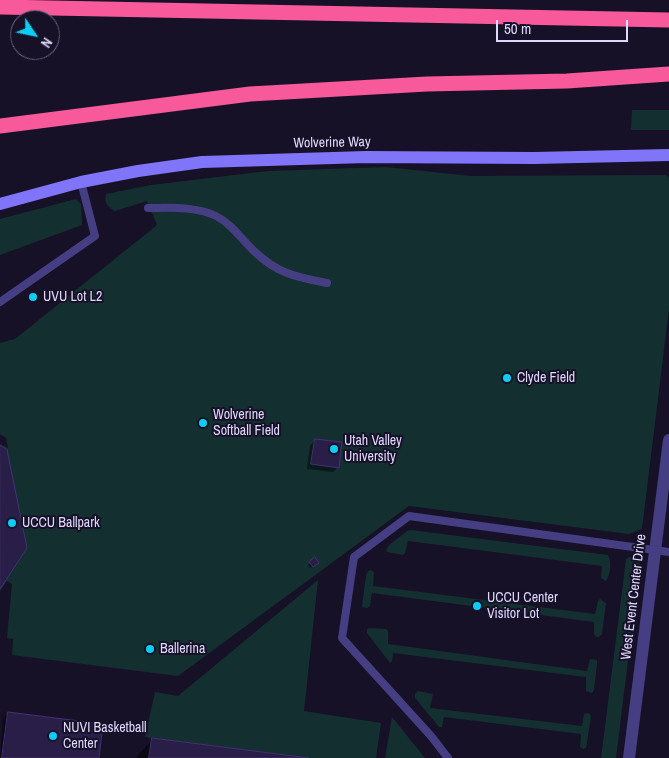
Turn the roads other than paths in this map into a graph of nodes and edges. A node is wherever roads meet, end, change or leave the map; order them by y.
1 (0, 7) edge
2 (669, 20) edge
3 (669, 74) edge
4 (0, 126) edge
5 (669, 155) edge
6 (81, 182) junction
7 (0, 204) edge
8 (148, 208) dead end
9 (327, 283) dead end
10 (0, 302) edge
11 (669, 440) edge
12 (656, 550) junction
13 (669, 552) edge
14 (448, 758) edge
15 (629, 758) edge

1 - 2 highway
3 - 4 highway
5 - 6 main road, Wolverine Way
6 - 7 main road, Wolverine Way
6 - 10 lane
8 - 9 lane
11 - 12 street, West Event Center Drive
12 - 13 lane
12 - 14 lane
12 - 15 street, West Event Center Drive

